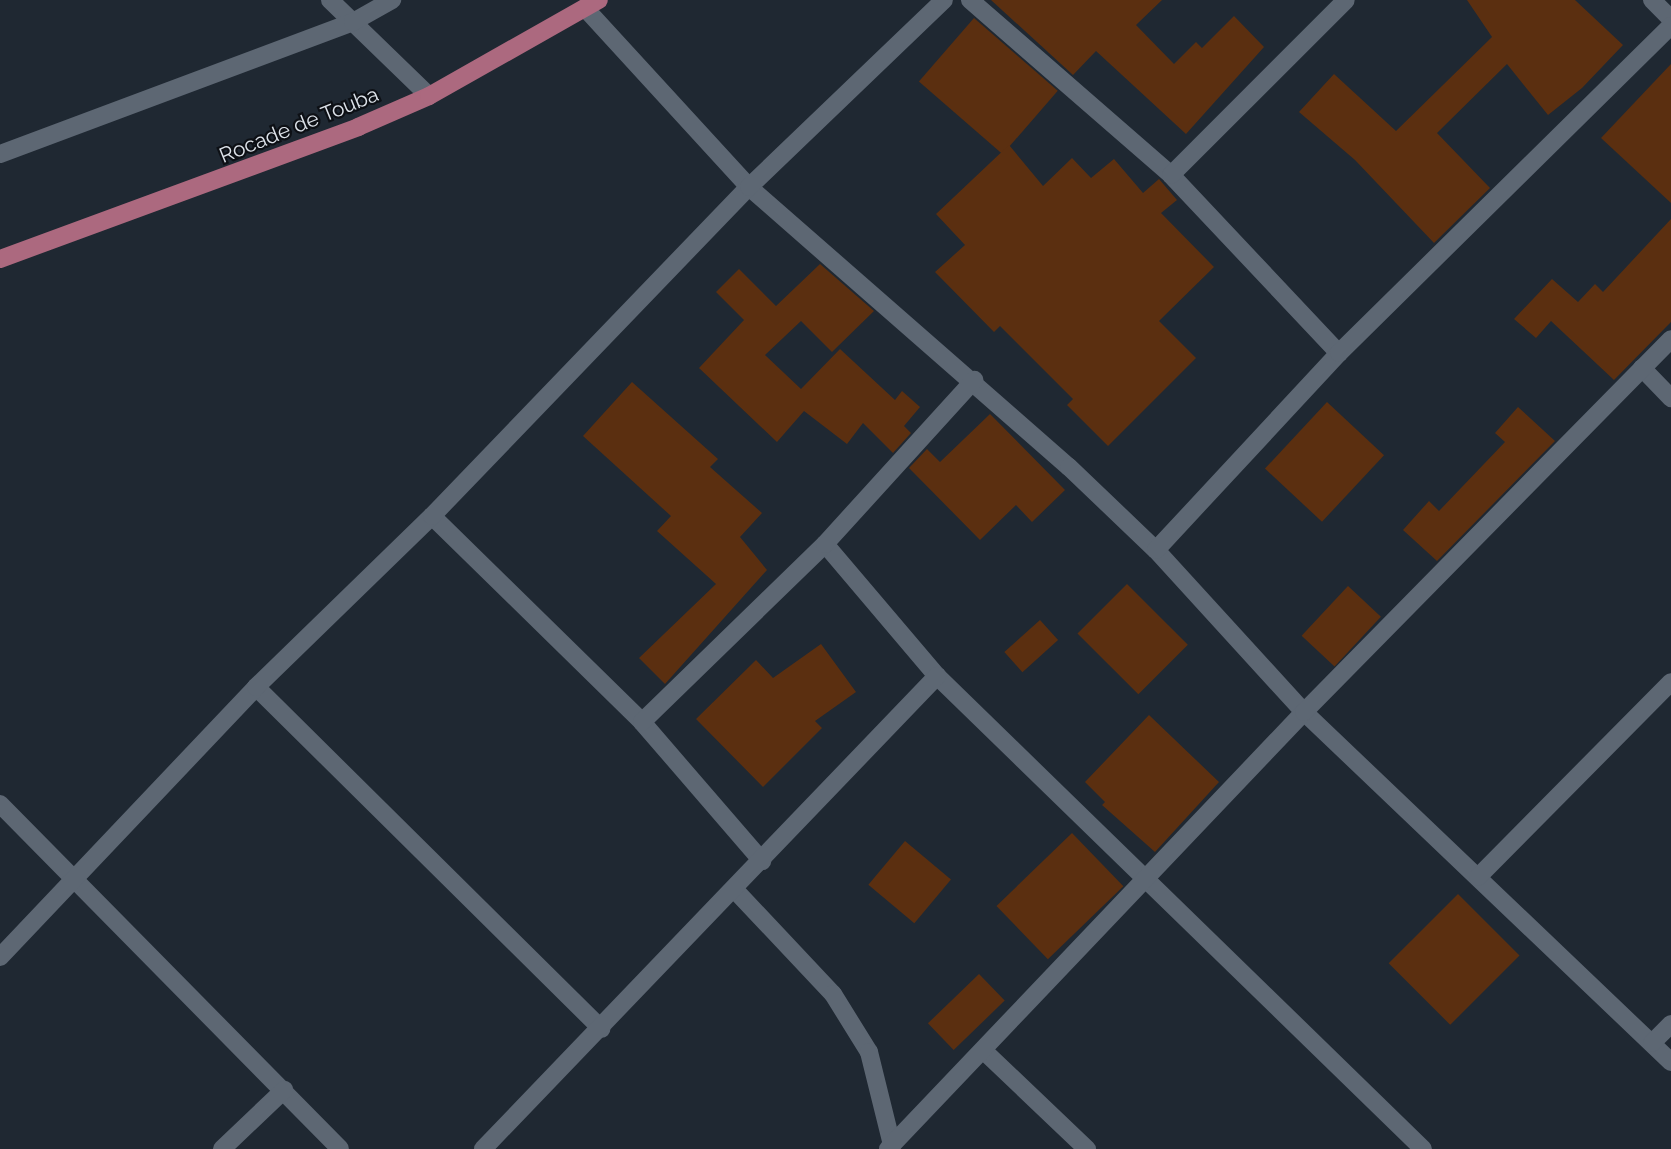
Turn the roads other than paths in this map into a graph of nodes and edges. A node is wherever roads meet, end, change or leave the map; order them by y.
1 (330, 0) edge
2 (392, 0) edge
3 (944, 0) edge
4 (970, 0) edge
5 (1346, 0) edge
6 (1652, 0) edge
7 (592, 4) edge
8 (1671, 19) edge
9 (353, 22) junction
10 (1671, 26) edge
11 (429, 96) junction
12 (0, 154) edge
13 (1171, 176) junction
14 (749, 188) junction
15 (0, 259) edge
16 (1671, 339) edge
17 (1339, 353) junction
18 (1642, 368) junction
19 (974, 380) junction
20 (1671, 398) edge
21 (432, 516) junction
22 (825, 544) junction
23 (1156, 550) junction
24 (937, 676) junction
25 (1671, 682) edge
26 (256, 687) junction
27 (1304, 712) junction
28 (642, 722) junction
29 (0, 804) edge
30 (762, 861) junction
31 (1478, 877) junction
32 (1149, 879) junction
33 (73, 881) junction
34 (734, 889) junction
35 (0, 957) edge
36 (1671, 1023) edge
37 (602, 1029) junction
38 (1652, 1043) junction
39 (985, 1052) junction
40 (1671, 1062) edge
41 (284, 1090) junction
42 (890, 1147) edge
43 (222, 1149) edge
44 (340, 1149) edge
45 (483, 1149) edge
46 (1086, 1149) edge
47 (1423, 1149) edge

1 - 9 street
2 - 9 street
3 - 14 street
4 - 13 street
5 - 13 street
6 - 8 street
7 - 11 main road, Rocade de Touba
7 - 14 street
9 - 11 street
9 - 12 street
10 - 17 street
11 - 15 main road, Rocade de Touba
13 - 17 street
14 - 19 street
14 - 21 street
16 - 18 street
17 - 23 street
18 - 20 street
18 - 27 street
19 - 22 street
19 - 23 street
21 - 26 street
21 - 28 street
22 - 24 street
22 - 28 street
23 - 27 street
24 - 30 street
24 - 32 street
25 - 31 street
26 - 33 street
26 - 37 street
27 - 31 street
27 - 32 street
28 - 30 street
29 - 33 street
30 - 34 street
31 - 38 street
32 - 39 street
32 - 47 street
33 - 35 street
33 - 41 street
34 - 37 street
34 - 42 street
36 - 38 street
37 - 45 street
38 - 40 street
39 - 42 street
39 - 46 street
41 - 43 street
41 - 44 street

